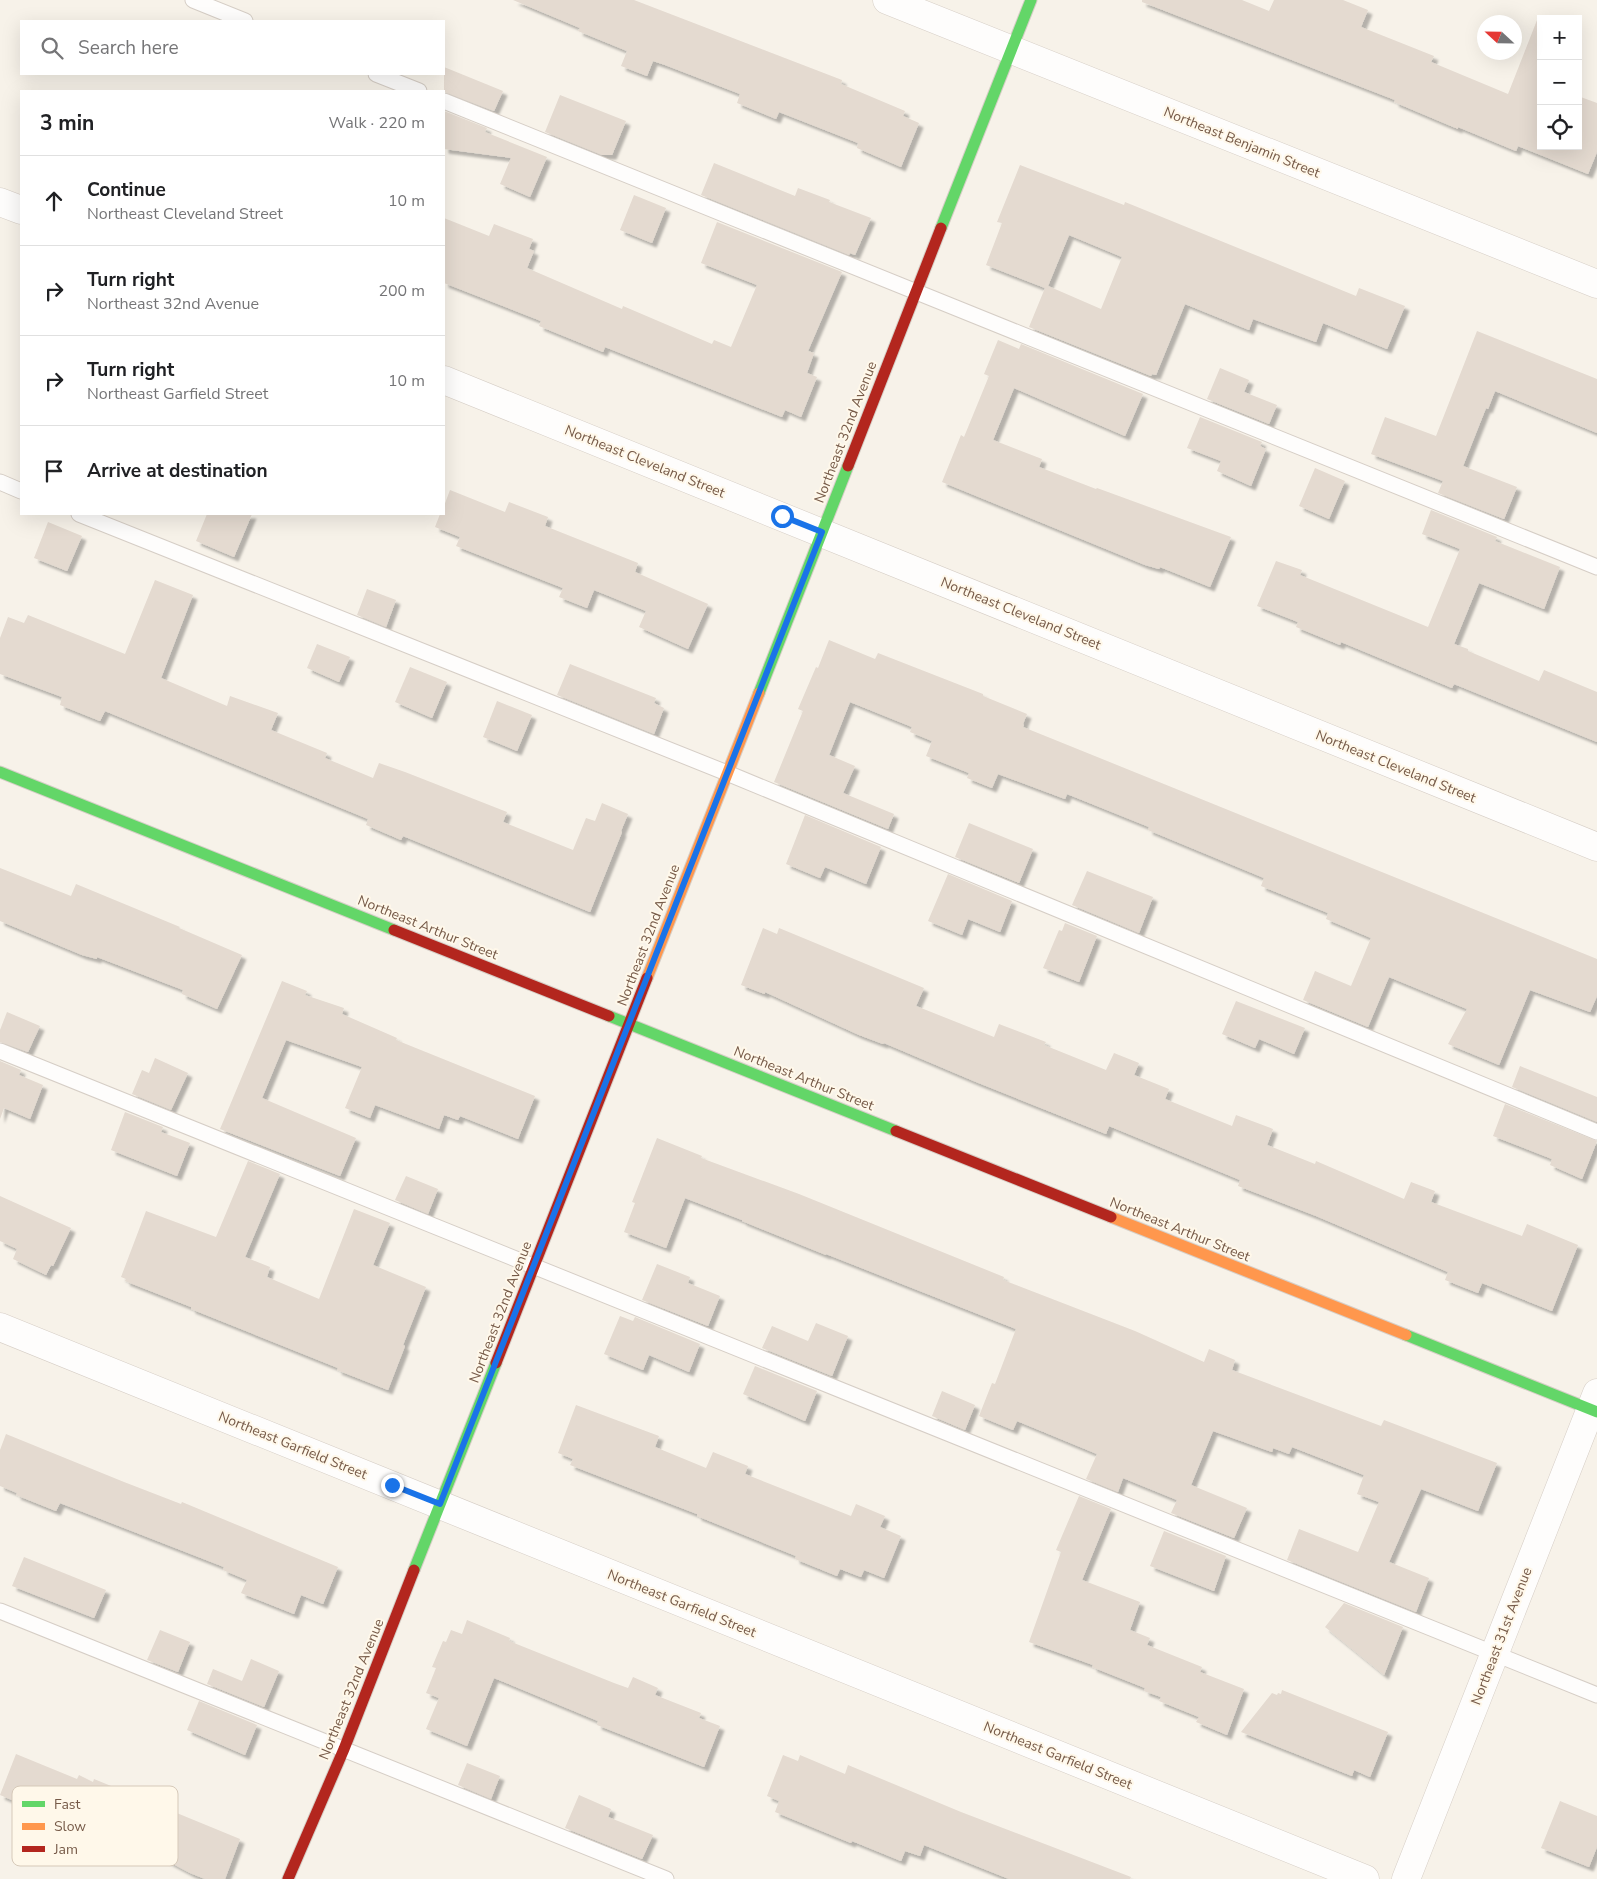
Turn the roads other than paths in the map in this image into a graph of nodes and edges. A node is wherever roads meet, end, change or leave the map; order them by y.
1 (193, 0) edge
2 (887, 0) edge
3 (1031, 0) edge
4 (243, 20) edge
5 (1012, 50) junction
6 (379, 75) edge
7 (416, 90) edge
8 (445, 101) edge
9 (0, 202) edge
10 (20, 210) edge
11 (1597, 284) edge
12 (916, 291) junction
13 (445, 380) edge
14 (0, 482) edge
15 (20, 490) edge
16 (82, 515) edge
17 (822, 532) junction
18 (1597, 567) edge
19 (0, 772) edge
20 (727, 773) junction
21 (1597, 847) edge
22 (629, 1024) junction
23 (0, 1051) edge
24 (1597, 1132) edge
25 (534, 1265) junction
26 (0, 1327) edge
27 (1595, 1405) edge
28 (440, 1504) junction
29 (0, 1612) edge
30 (1494, 1654) junction
31 (1597, 1695) edge
32 (344, 1749) junction
33 (288, 1879) edge
34 (666, 1879) edge
35 (1365, 1879) edge
36 (1406, 1879) edge

1 - 4 lane
2 - 5 street, Northeast Benjamin Street
3 - 5 street, Northeast 32nd Avenue
5 - 11 street, Northeast Benjamin Street
5 - 12 street, Northeast 32nd Avenue
6 - 7 lane
8 - 12 lane
9 - 10 street
12 - 17 street, Northeast 32nd Avenue
12 - 18 lane
13 - 17 street, Northeast Cleveland Street
14 - 15 lane
16 - 20 lane
17 - 20 street, Northeast 32nd Avenue
17 - 21 street, Northeast Cleveland Street
19 - 22 street, Northeast Arthur Street
20 - 22 street, Northeast 32nd Avenue
20 - 24 lane
22 - 25 street, Northeast 32nd Avenue
22 - 27 street, Northeast Arthur Street
23 - 25 lane
25 - 28 street, Northeast 32nd Avenue
25 - 30 lane
26 - 28 street, Northeast Garfield Street
27 - 30 street, Northeast 31st Avenue
28 - 32 street, Northeast 32nd Avenue
28 - 35 street, Northeast Garfield Street
29 - 32 lane
30 - 31 lane
30 - 36 street, Northeast 31st Avenue
32 - 33 street, Northeast 32nd Avenue
32 - 34 lane

